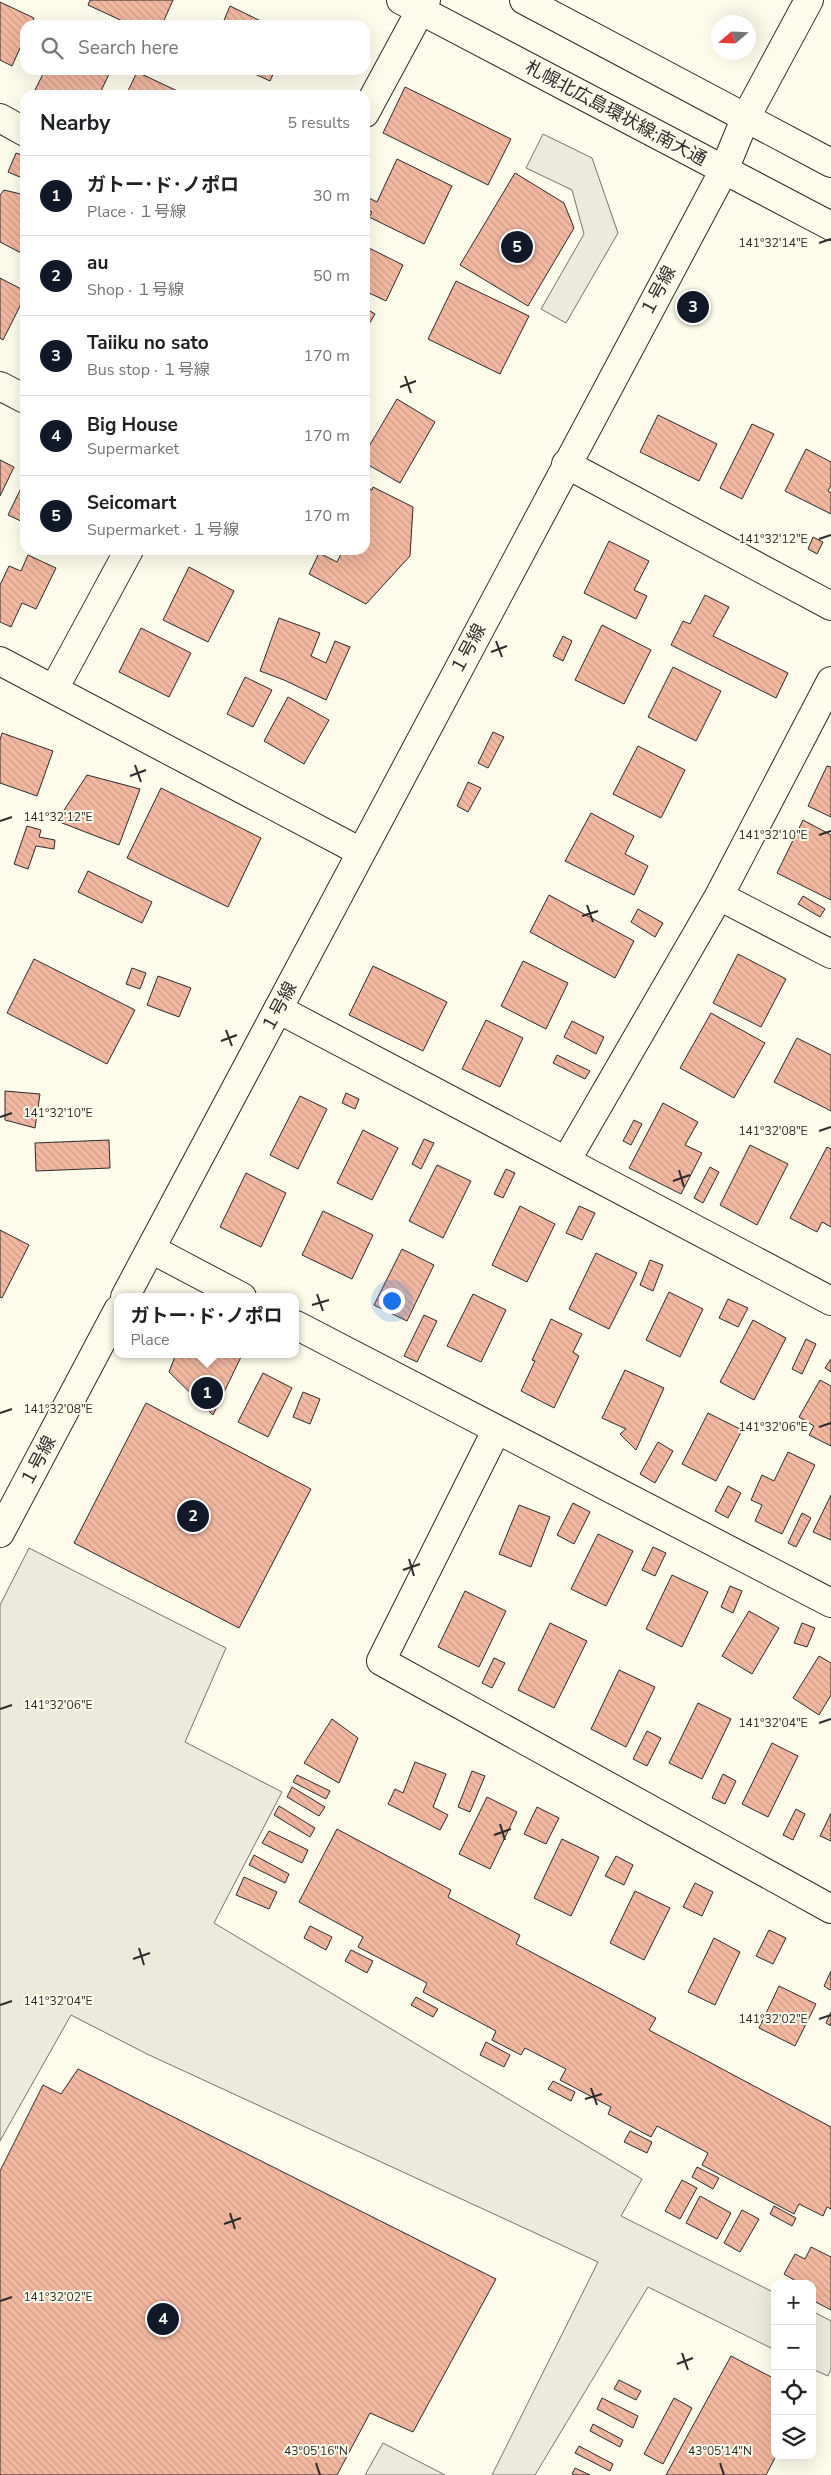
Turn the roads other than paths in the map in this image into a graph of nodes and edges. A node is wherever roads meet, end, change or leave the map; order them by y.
1 (524, 0) edge
2 (809, 0) edge
3 (416, 3) edge
4 (370, 102) edge
5 (0, 118) edge
6 (745, 118) junction
7 (20, 129) edge
8 (831, 163) edge
9 (724, 170) junction
10 (831, 226) edge
11 (0, 386) edge
12 (20, 396) edge
13 (566, 464) junction
14 (126, 555) edge
15 (831, 606) edge
16 (0, 660) edge
17 (831, 681) edge
18 (54, 689) junction
19 (361, 852) junction
20 (719, 896) junction
21 (831, 954) edge
22 (278, 1009) junction
23 (566, 1161) junction
24 (151, 1249) junction
25 (127, 1293) edge
26 (234, 1293) edge
27 (831, 1301) edge
28 (114, 1318) edge
29 (299, 1327) edge
30 (496, 1431) junction
31 (0, 1533) edge
32 (831, 1603) edge
33 (831, 1909) edge

1 - 6 street
2 - 6 street, １号線
3 - 4 street
3 - 9 street, 札幌北広島環状線;南大通
5 - 7 street
6 - 8 street
6 - 9 street, １号線
9 - 10 street, 札幌北広島環状線;南大通
9 - 13 street, １号線
11 - 12 street
13 - 15 street
13 - 19 street, １号線
14 - 18 street
16 - 18 street
17 - 20 street
18 - 19 street
19 - 22 street, １号線
20 - 21 street
20 - 23 street
22 - 23 street
22 - 24 street, １号線
23 - 27 street
24 - 25 street, １号線
24 - 26 street
28 - 31 street, １号線
29 - 30 street
30 - 32 street
30 - 33 street

